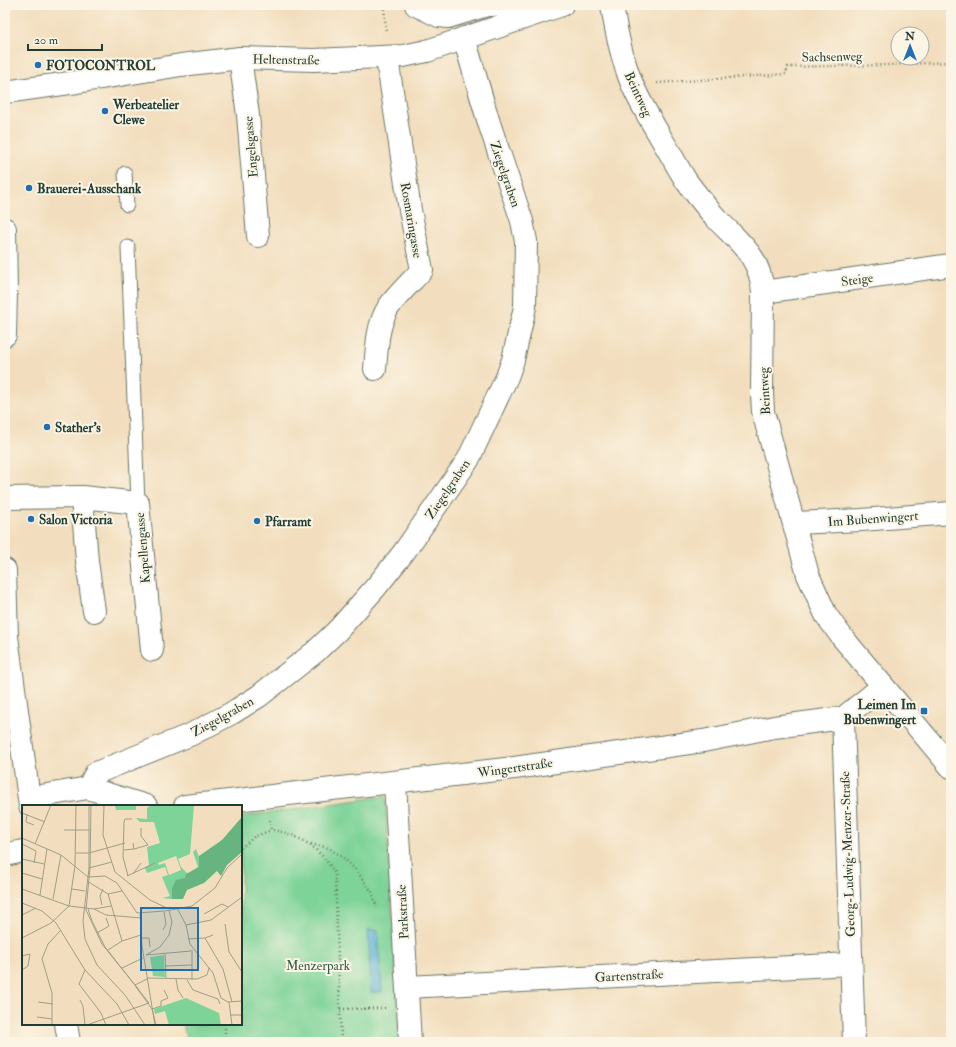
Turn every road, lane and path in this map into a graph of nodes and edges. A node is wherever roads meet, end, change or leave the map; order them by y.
1 (384, 5) edge
2 (416, 5) edge
3 (493, 5) edge
4 (501, 5) edge
5 (562, 5) edge
6 (612, 5) edge
7 (523, 18) junction
8 (386, 24) dead end
9 (464, 38) junction
10 (240, 58) junction
11 (387, 58) junction
12 (951, 62) edge
13 (670, 82) dead end
14 (5, 92) edge
15 (125, 173) dead end
16 (127, 205) dead end
17 (5, 229) edge
18 (258, 236) dead end
19 (128, 247) dead end
20 (951, 265) edge
21 (763, 292) junction
22 (5, 335) edge
23 (375, 369) dead end
24 (82, 497) junction
25 (5, 498) edge
26 (138, 503) junction
27 (951, 513) edge
28 (795, 523) junction
29 (5, 570) edge
30 (94, 611) dead end
31 (6, 638) edge
32 (152, 650) dead end
33 (883, 686) junction
34 (843, 718) junction
35 (951, 767) edge
36 (395, 782) junction
37 (88, 788) junction
38 (267, 796) junction
39 (29, 802) edge
40 (143, 805) edge
41 (193, 805) edge
42 (271, 830) junction
43 (310, 844) junction
44 (242, 847) edge
45 (22, 851) edge
46 (5, 855) edge
47 (379, 912) dead end
48 (851, 964) junction
49 (406, 987) junction
50 (386, 1001) dead end
51 (385, 1008) junction
52 (340, 1009) junction
53 (385, 1015) dead end
54 (66, 1025) edge
55 (225, 1025) edge
56 (69, 1042) edge
57 (225, 1042) edge
58 (341, 1042) edge
59 (410, 1042) edge
60 (854, 1042) edge

1 - 8 path
2 - 3 street
4 - 7 street
5 - 7 street, Heltenstraße
6 - 21 street, Beintweg
7 - 9 street, Heltenstraße
9 - 11 street, Heltenstraße
9 - 37 street, Ziegelgraben
10 - 11 street, Heltenstraße
10 - 14 street, Heltenstraße
10 - 18 street, Engelsgasse
11 - 23 street, Rosmaringasse
12 - 13 path, Sachsenweg
15 - 16 lane
17 - 22 street
19 - 26 lane
20 - 21 street, Steige
21 - 28 street, Beintweg
24 - 25 street, Kapellengasse
24 - 26 street, Kapellengasse
24 - 30 street
26 - 32 street, Kapellengasse
27 - 28 street, Im Bubenwingert
28 - 33 street, Beintweg
29 - 31 street
31 - 39 street
33 - 34 street
33 - 35 street, Beintweg
34 - 36 street, Wingertstraße
34 - 48 street, Georg-Ludwig-Menzer-Straße
36 - 38 street, Wingertstraße
36 - 49 street, Parkstraße
37 - 39 street
37 - 40 street
38 - 41 street, Wingertstraße
38 - 42 path
42 - 43 path
42 - 44 path
43 - 47 path
43 - 52 path
45 - 46 street
48 - 49 street, Gartenstraße
48 - 60 street, Georg-Ludwig-Menzer-Straße
49 - 59 street, Parkstraße
50 - 51 path
51 - 52 path
51 - 53 path
52 - 58 path
54 - 56 street
55 - 57 path

